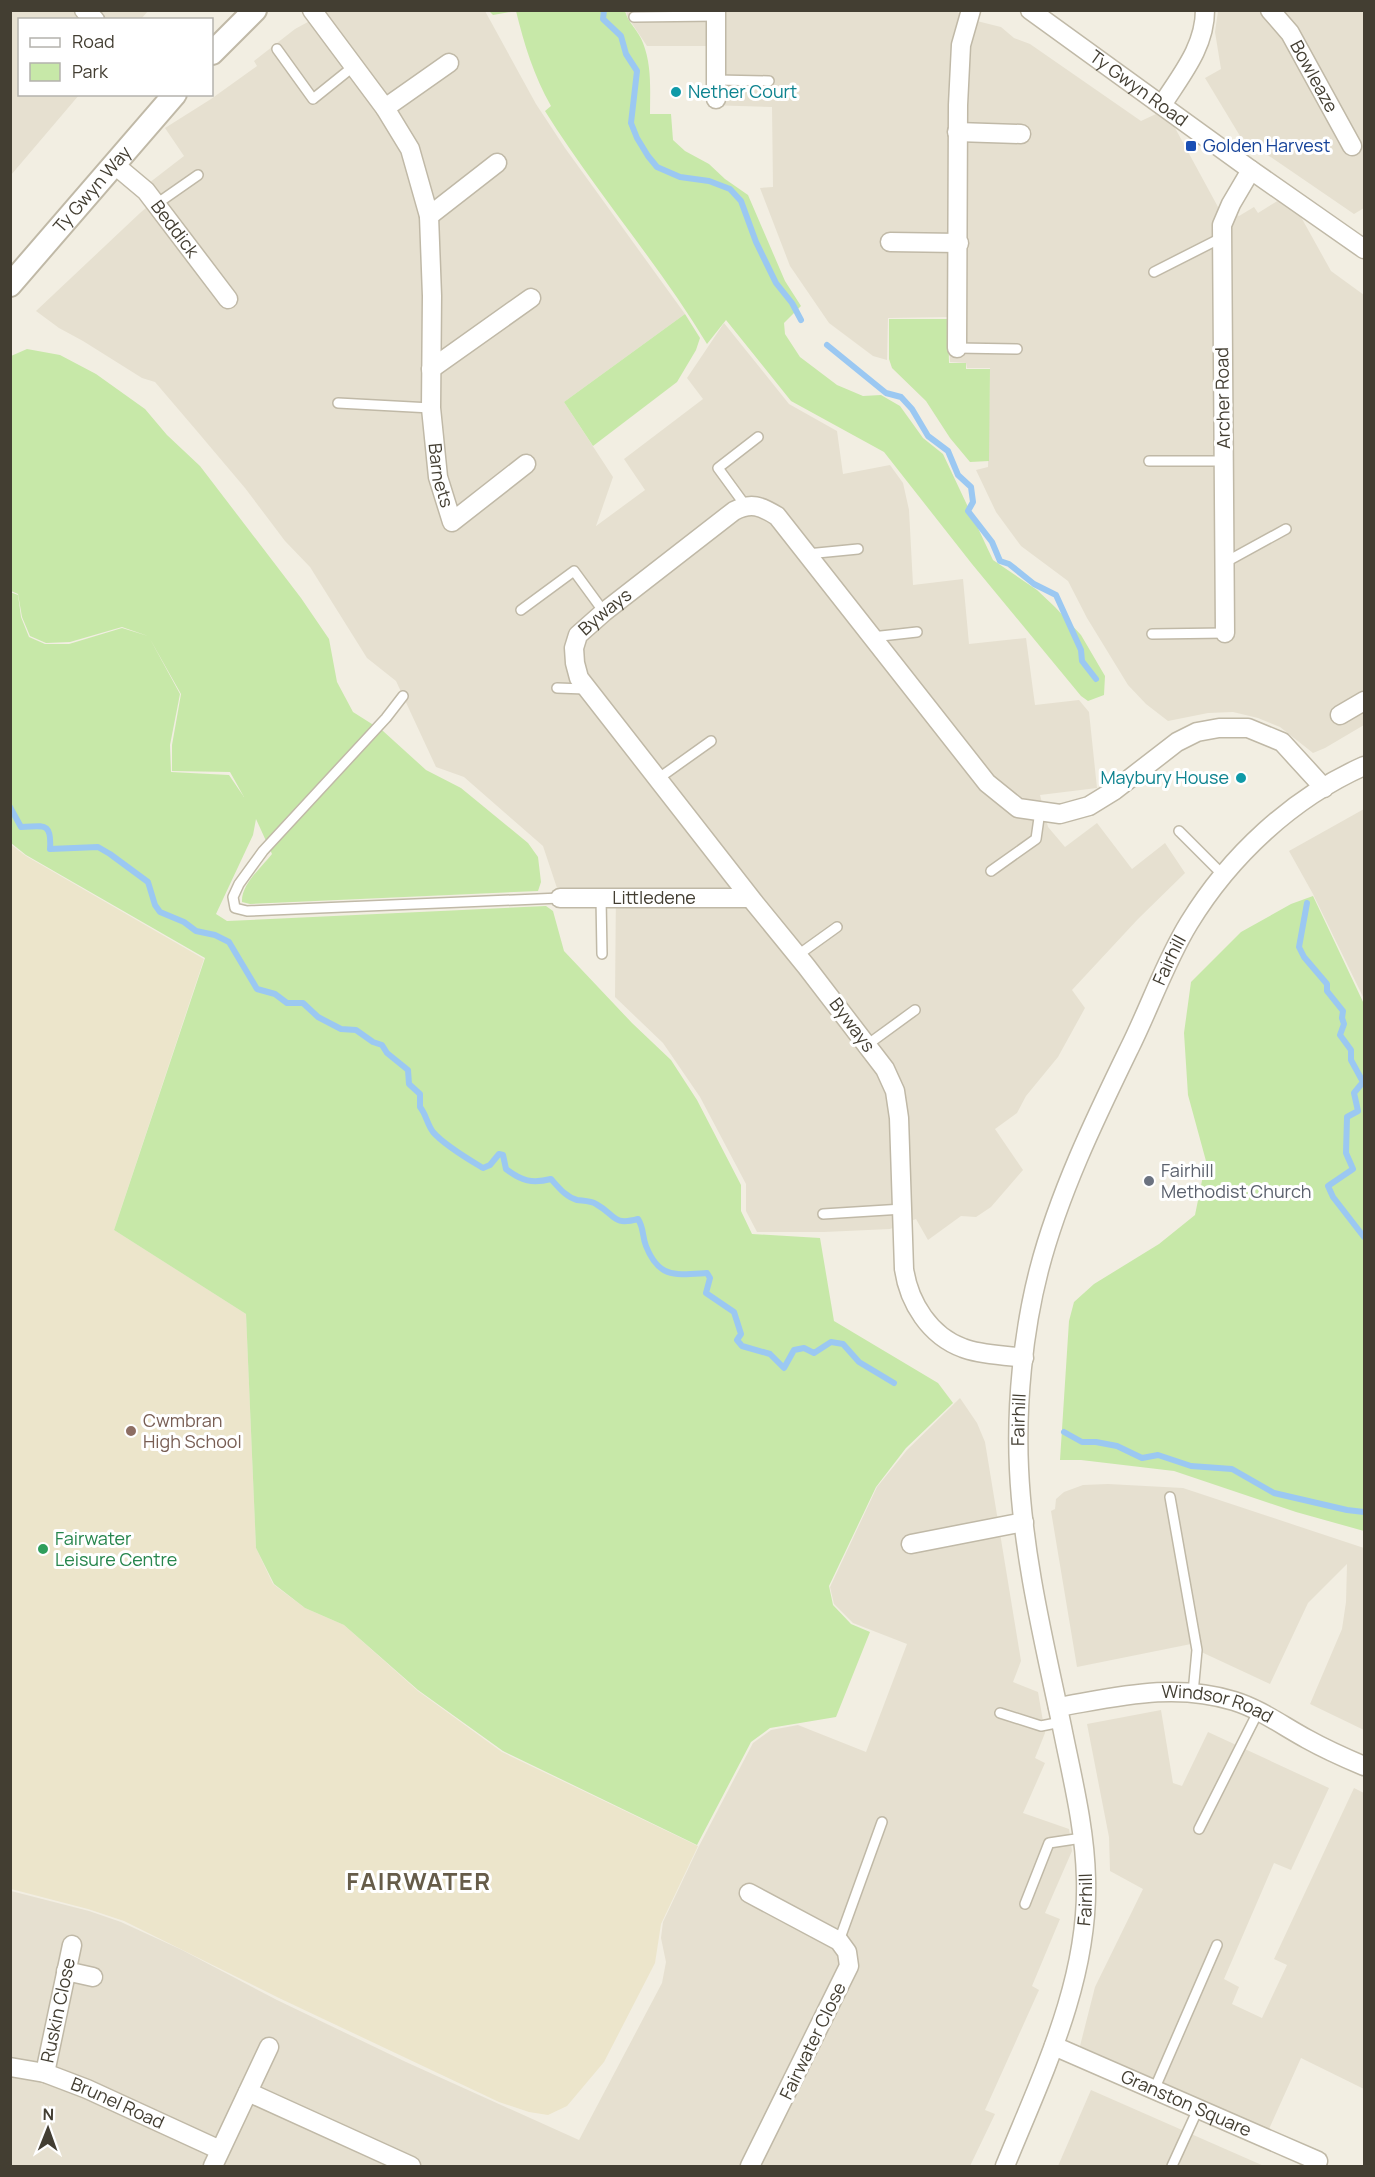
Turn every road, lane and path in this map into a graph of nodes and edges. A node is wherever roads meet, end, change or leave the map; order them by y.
1 (255, 10) edge
2 (312, 10) edge
3 (970, 10) edge
4 (1030, 10) edge
5 (1205, 10) edge
6 (1270, 10) edge
7 (716, 13) edge
8 (634, 17) dead end
9 (277, 49) dead end
10 (213, 52) edge
11 (448, 63) dead end
12 (354, 66) junction
13 (717, 80) junction
14 (769, 81) dead end
15 (173, 96) edge
16 (716, 99) dead end
17 (1162, 105) junction
18 (386, 108) junction
19 (957, 132) junction
20 (1021, 134) dead end
21 (1352, 146) dead end
22 (497, 163) dead end
23 (115, 165) junction
24 (1251, 170) junction
25 (198, 175) dead end
26 (155, 205) junction
27 (429, 216) junction
28 (1221, 238) junction
29 (890, 242) dead end
30 (958, 243) junction
31 (1365, 249) edge
32 (1155, 273) dead end
33 (10, 285) edge
34 (531, 298) dead end
35 (228, 299) dead end
36 (957, 348) joint
37 (1017, 349) dead end
38 (431, 369) junction
39 (338, 403) dead end
40 (431, 408) junction
41 (758, 437) dead end
42 (1149, 461) dead end
43 (1223, 461) junction
44 (526, 465) dead end
45 (746, 505) junction
46 (1286, 529) dead end
47 (858, 549) dead end
48 (807, 554) junction
49 (1224, 563) junction
50 (521, 610) dead end
51 (604, 612) junction
52 (917, 632) dead end
53 (1225, 633) joint
54 (1152, 634) dead end
55 (872, 637) junction
56 (557, 688) dead end
57 (588, 689) junction
58 (403, 696) dead end
59 (1365, 701) edge
60 (1340, 715) dead end
61 (711, 741) dead end
62 (1365, 766) edge
63 (659, 778) junction
64 (1324, 788) junction
65 (1040, 811) junction
66 (1179, 831) dead end
67 (991, 871) dead end
68 (1223, 874) junction
69 (560, 898) joint
70 (601, 898) junction
71 (750, 898) junction
72 (837, 927) dead end
73 (602, 954) dead end
74 (798, 955) junction
75 (915, 1010) dead end
76 (867, 1045) junction
77 (903, 1209) junction
78 (823, 1214) dead end
79 (1024, 1358) junction
80 (1170, 1497) dead end
81 (1024, 1522) junction
82 (911, 1544) dead end
83 (1193, 1693) junction
84 (1258, 1712) junction
85 (1000, 1713) dead end
86 (1059, 1715) junction
87 (1365, 1766) edge
88 (882, 1822) dead end
89 (1199, 1829) dead end
90 (1082, 1838) junction
91 (749, 1893) dead end
92 (1025, 1904) dead end
93 (839, 1941) junction
94 (72, 1945) dead end
95 (1217, 1945) dead end
96 (66, 1971) junction
97 (93, 1977) dead end
98 (1054, 2046) junction
99 (269, 2047) dead end
100 (10, 2067) edge
101 (45, 2073) junction
102 (1154, 2090) junction
103 (248, 2092) junction
104 (1198, 2109) junction
105 (216, 2158) edge
106 (1318, 2160) dead end
107 (409, 2166) edge
108 (750, 2166) edge
109 (1005, 2166) edge
110 (1172, 2166) edge

1 - 10 street
2 - 12 street, Barnets
3 - 19 street
4 - 17 street, Ty Gwyn Road
5 - 17 street
6 - 21 street, Bowleaze
7 - 8 lane
7 - 13 street
9 - 12 lane
11 - 18 street
12 - 18 street, Barnets
13 - 14 lane
13 - 16 street
15 - 23 street, Ty Gwyn Way
17 - 24 street, Ty Gwyn Road
18 - 27 street, Barnets
19 - 20 street
19 - 30 street
22 - 27 street
23 - 26 street, Beddick
23 - 33 street, Ty Gwyn Way
24 - 28 street, Archer Road
24 - 31 street, Ty Gwyn Road
25 - 26 lane
26 - 35 street, Beddick
27 - 38 street, Barnets
28 - 32 lane
28 - 43 street, Archer Road
29 - 30 street
30 - 36 street
34 - 38 street
36 - 37 lane
38 - 40 street, Barnets
39 - 40 lane
40 - 44 street, Barnets
41 - 45 lane
42 - 43 lane
43 - 49 street, Archer Road
45 - 48 street
45 - 51 street, Byways
46 - 49 lane
47 - 48 lane
48 - 55 street
49 - 53 street, Archer Road
50 - 51 lane
51 - 57 street, Byways
52 - 55 lane
53 - 54 lane
55 - 65 street
56 - 57 lane
57 - 63 street, Byways
58 - 69 lane
59 - 60 street
61 - 63 lane
62 - 64 street, Fairhill
63 - 71 street, Byways
64 - 65 street
64 - 68 street, Fairhill
65 - 67 lane
66 - 68 lane
68 - 79 street, Fairhill
69 - 70 street, Littledene
70 - 71 street, Littledene
70 - 73 lane
71 - 74 street, Byways
72 - 74 lane
74 - 76 street, Byways
75 - 76 lane
76 - 77 street, Byways
77 - 78 lane
77 - 79 street, Byways
79 - 81 street, Fairhill
80 - 83 lane
81 - 82 street
81 - 86 street, Fairhill
83 - 84 street, Windsor Road
83 - 86 street, Windsor Road
84 - 87 street, Windsor Road
84 - 89 lane
85 - 86 lane
86 - 90 street, Fairhill
88 - 93 lane
90 - 92 lane
90 - 98 street, Fairhill
91 - 93 street
93 - 108 street, Fairwater Close
94 - 96 street, Ruskin Close
95 - 102 lane
96 - 97 street
96 - 101 street, Ruskin Close
98 - 102 street, Granston Square
98 - 109 street, Fairhill
99 - 103 street, Brunel Road
100 - 101 street, Brunel Road
101 - 105 street, Brunel Road
102 - 104 street, Granston Square
103 - 105 street, Brunel Road
103 - 107 street
104 - 106 street, Granston Square
104 - 110 lane

